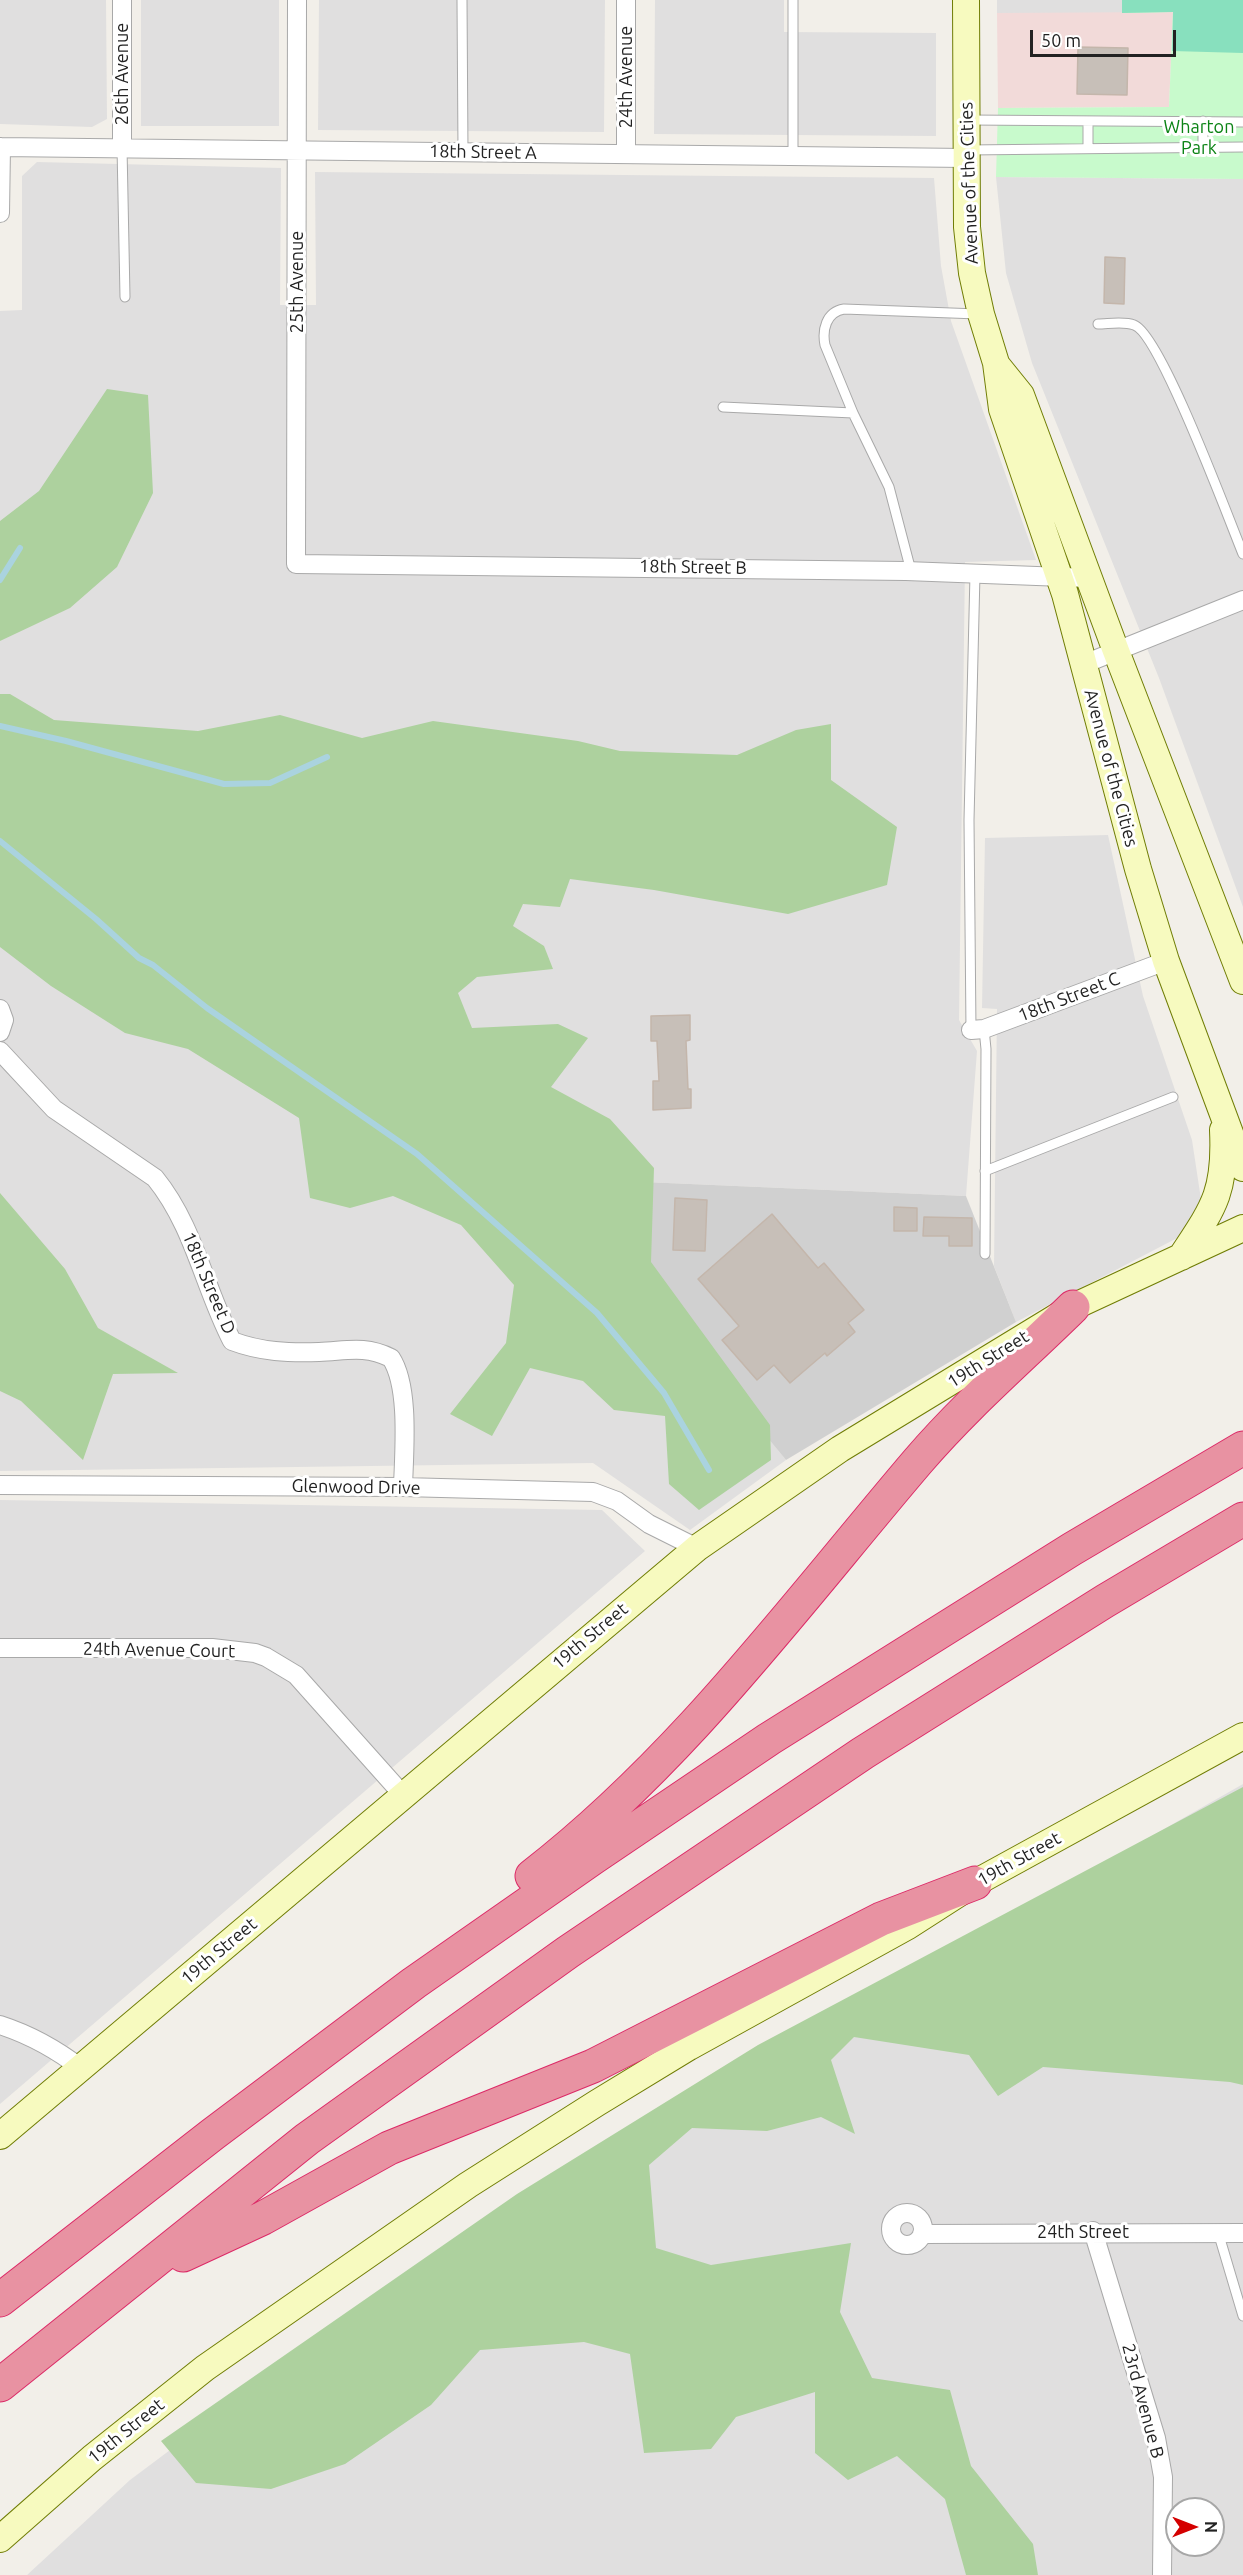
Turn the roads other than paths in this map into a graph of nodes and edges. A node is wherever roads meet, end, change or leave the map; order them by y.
1 (122, 0) edge
2 (297, 0) edge
3 (462, 0) edge
4 (626, 0) edge
5 (793, 0) edge
6 (966, 0) edge
7 (966, 120) junction
8 (1088, 121) junction
9 (1203, 121) junction
10 (1243, 122) edge
11 (1, 147) edge
12 (122, 147) junction
13 (1203, 147) junction
14 (1243, 147) edge
15 (1088, 148) junction
16 (297, 150) junction
17 (463, 151) junction
18 (626, 153) junction
19 (966, 154) junction
20 (793, 156) junction
21 (0, 213) edge
22 (125, 297) dead end
23 (981, 314) junction
24 (1098, 324) dead end
25 (996, 363) junction
26 (723, 407) dead end
27 (853, 412) junction
28 (1243, 554) edge
29 (296, 564) joint
30 (911, 571) junction
31 (975, 574) junction
32 (1060, 578) junction
33 (1089, 578) junction
34 (1243, 600) edge
35 (1116, 651) junction
36 (1084, 664) junction
37 (1235, 937) edge
38 (1166, 961) junction
39 (1243, 981) edge
40 (0, 1009) edge
41 (978, 1030) junction
42 (0, 1032) edge
43 (0, 1051) edge
44 (1173, 1097) dead end
45 (1222, 1115) junction
46 (1243, 1167) edge
47 (986, 1171) junction
48 (1243, 1228) edge
49 (985, 1254) dead end
50 (1180, 1257) junction
51 (1073, 1306) junction
52 (1243, 1448) edge
53 (0, 1485) edge
54 (403, 1487) junction
55 (1243, 1519) edge
56 (697, 1548) junction
57 (0, 1648) edge
58 (1243, 1736) edge
59 (403, 1795) junction
60 (975, 1883) junction
61 (385, 2006) junction
62 (0, 2025) edge
63 (82, 2069) junction
64 (0, 2136) edge
65 (1093, 2231) junction
66 (1218, 2232) junction
67 (1243, 2233) edge
68 (922, 2234) dead end
69 (140, 2274) junction
70 (0, 2300) edge
71 (1243, 2316) edge
72 (0, 2385) edge
73 (0, 2538) edge
74 (1162, 2575) edge

1 - 12 street, 26th Avenue
2 - 16 street, 25th Avenue
3 - 17 lane
4 - 18 street, 24th Avenue
5 - 20 lane
6 - 7 main road, Avenue of the Cities
7 - 8 lane
7 - 19 main road, Avenue of the Cities
8 - 9 lane
8 - 15 lane
9 - 10 lane
9 - 13 lane
11 - 12 street, 18th Street A
11 - 21 street
12 - 16 street, 18th Street A
12 - 22 lane
13 - 14 lane
13 - 15 lane
15 - 19 lane
16 - 17 street, 18th Street A
16 - 29 street, 25th Avenue
17 - 18 street, 18th Street A
18 - 20 street, 18th Street A
19 - 20 street, 18th Street A
19 - 23 main road, Avenue of the Cities
23 - 25 main road, Avenue of the Cities
23 - 27 lane
24 - 28 lane
25 - 32 main road, Avenue of the Cities
25 - 33 main road, Avenue of the Cities
26 - 27 lane
27 - 30 lane
29 - 30 street, 18th Street B
30 - 31 street, 18th Street B
31 - 32 street, 18th Street B
31 - 41 lane
32 - 33 street, 18th Street B
32 - 36 main road, Avenue of the Cities
33 - 35 main road, Avenue of the Cities
34 - 35 street
35 - 36 street
35 - 37 main road, Avenue of the Cities
36 - 38 main road, Avenue of the Cities
37 - 39 main road, Avenue of the Cities
38 - 41 street, 18th Street C
38 - 45 main road, Avenue of the Cities
40 - 42 street
41 - 47 lane
43 - 54 street, 18th Street D
44 - 47 lane
45 - 46 main road, Avenue of the Cities
45 - 50 main road
47 - 49 lane
48 - 50 main road, 19th Street
50 - 51 main road, 19th Street
51 - 56 main road, 19th Street
51 - 61 highway
52 - 61 highway
53 - 54 street, Glenwood Drive
54 - 56 street, Glenwood Drive
55 - 69 highway
56 - 59 main road, 19th Street
57 - 59 street, 24th Avenue Court
58 - 60 main road, 19th Street
59 - 63 main road, 19th Street
60 - 69 highway
60 - 73 main road, 19th Street
61 - 70 highway
62 - 63 street
63 - 64 main road, 19th Street
65 - 66 street, 24th Street
65 - 68 street, 24th Street
65 - 74 street, 23rd Avenue B
66 - 67 street, 24th Street
66 - 71 lane
69 - 72 highway

